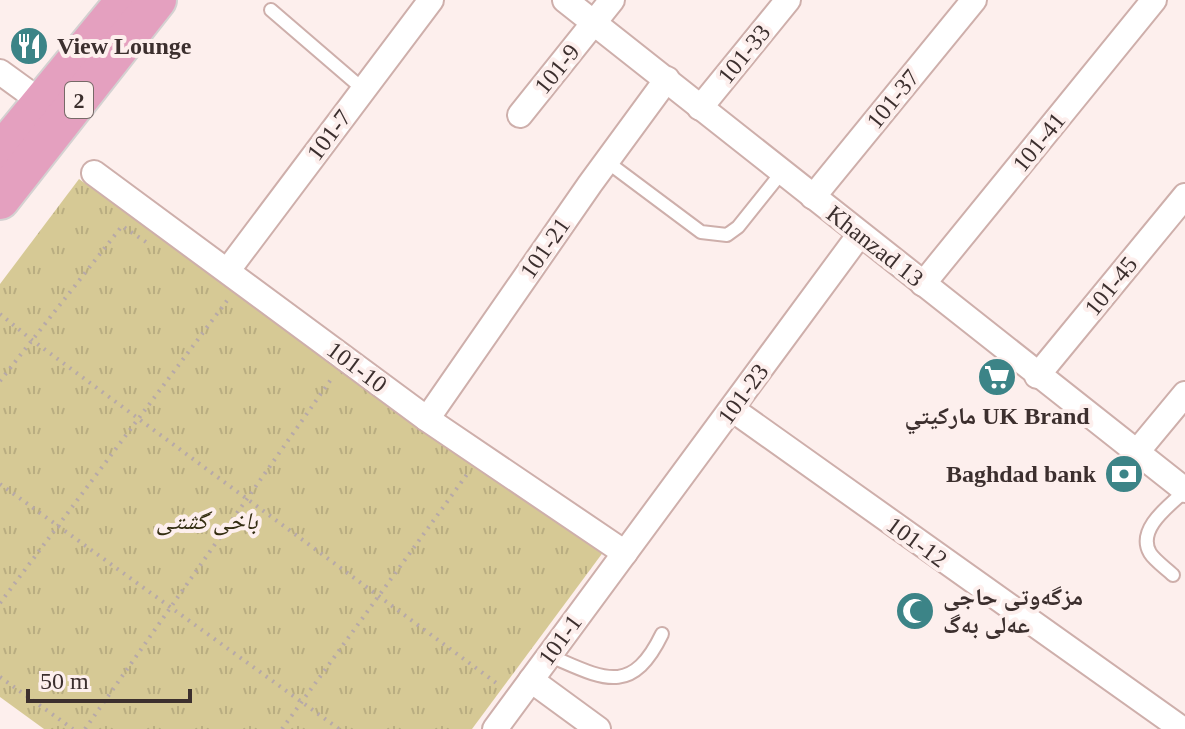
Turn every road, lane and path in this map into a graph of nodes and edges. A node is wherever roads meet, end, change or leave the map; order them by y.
1 (126, 0) edge
2 (157, 0) edge
3 (431, 0) edge
4 (565, 0) edge
5 (612, 0) edge
6 (788, 0) edge
7 (974, 0) edge
8 (1154, 0) edge
9 (271, 10) dead end
10 (594, 23) junction
11 (0, 72) edge
12 (667, 79) junction
13 (364, 90) junction
14 (40, 101) junction
15 (700, 108) junction
16 (520, 115) dead end
17 (0, 153) edge
18 (606, 161) junction
19 (782, 172) junction
20 (94, 173) dead end
21 (1185, 196) edge
22 (813, 197) junction
23 (0, 200) edge
24 (122, 226) dead end
25 (860, 234) junction
26 (232, 280) junction
27 (923, 284) junction
28 (0, 314) edge
29 (32, 340) junction
30 (335, 374) dead end
31 (1037, 376) junction
32 (0, 381) edge
33 (1185, 394) edge
34 (732, 409) junction
35 (138, 418) junction
36 (427, 419) junction
37 (1136, 453) junction
38 (471, 470) dead end
39 (0, 484) edge
40 (1185, 490) edge
41 (247, 498) junction
42 (58, 526) junction
43 (625, 553) junction
44 (1173, 575) dead end
45 (379, 594) junction
46 (0, 603) edge
47 (170, 607) junction
48 (662, 634) dead end
49 (548, 655) junction
50 (0, 677) edge
51 (524, 689) junction
52 (302, 701) junction
53 (73, 729) edge
54 (85, 729) edge
55 (282, 729) edge
56 (339, 729) edge
57 (495, 729) edge
58 (598, 729) edge
59 (1182, 729) edge

1 - 14 main road, 2
2 - 23 main road, 2
3 - 13 street, 101-7
4 - 10 street, Khanzad 13
5 - 10 street, 101-9
6 - 15 street, 101-33
7 - 22 street, 101-37
8 - 27 street, 101-41
9 - 13 lane
10 - 12 street, Khanzad 13
10 - 16 street, 101-9
11 - 14 street
12 - 15 street, Khanzad 13
12 - 18 street, 101-21
13 - 26 street, 101-7
14 - 17 main road, 2
15 - 19 street, Khanzad 13
18 - 19 lane
18 - 36 street, 101-21
19 - 22 street, Khanzad 13
20 - 26 street, 101-10
21 - 31 street, 101-45
22 - 25 street, Khanzad 13
24 - 29 path
25 - 27 street, Khanzad 13
25 - 34 street, 101-23
26 - 35 path
26 - 36 street, 101-10
27 - 31 street, Khanzad 13
28 - 29 path
29 - 32 path
29 - 35 path
30 - 41 path
31 - 37 street, Khanzad 13
33 - 37 street
34 - 43 street, 101-23
34 - 59 street, 101-12
35 - 41 path
35 - 42 path
36 - 43 street, 101-10
37 - 40 street, Khanzad 13
38 - 45 path
39 - 42 path
40 - 44 lane
41 - 45 path
41 - 47 path
42 - 46 path
42 - 47 path
43 - 49 street, 101-1
45 - 51 path
45 - 52 path
47 - 52 path
47 - 54 path
48 - 49 lane
49 - 51 street, 101-1
50 - 53 path
51 - 57 street, 101-1
51 - 58 street
52 - 55 path
52 - 56 path

